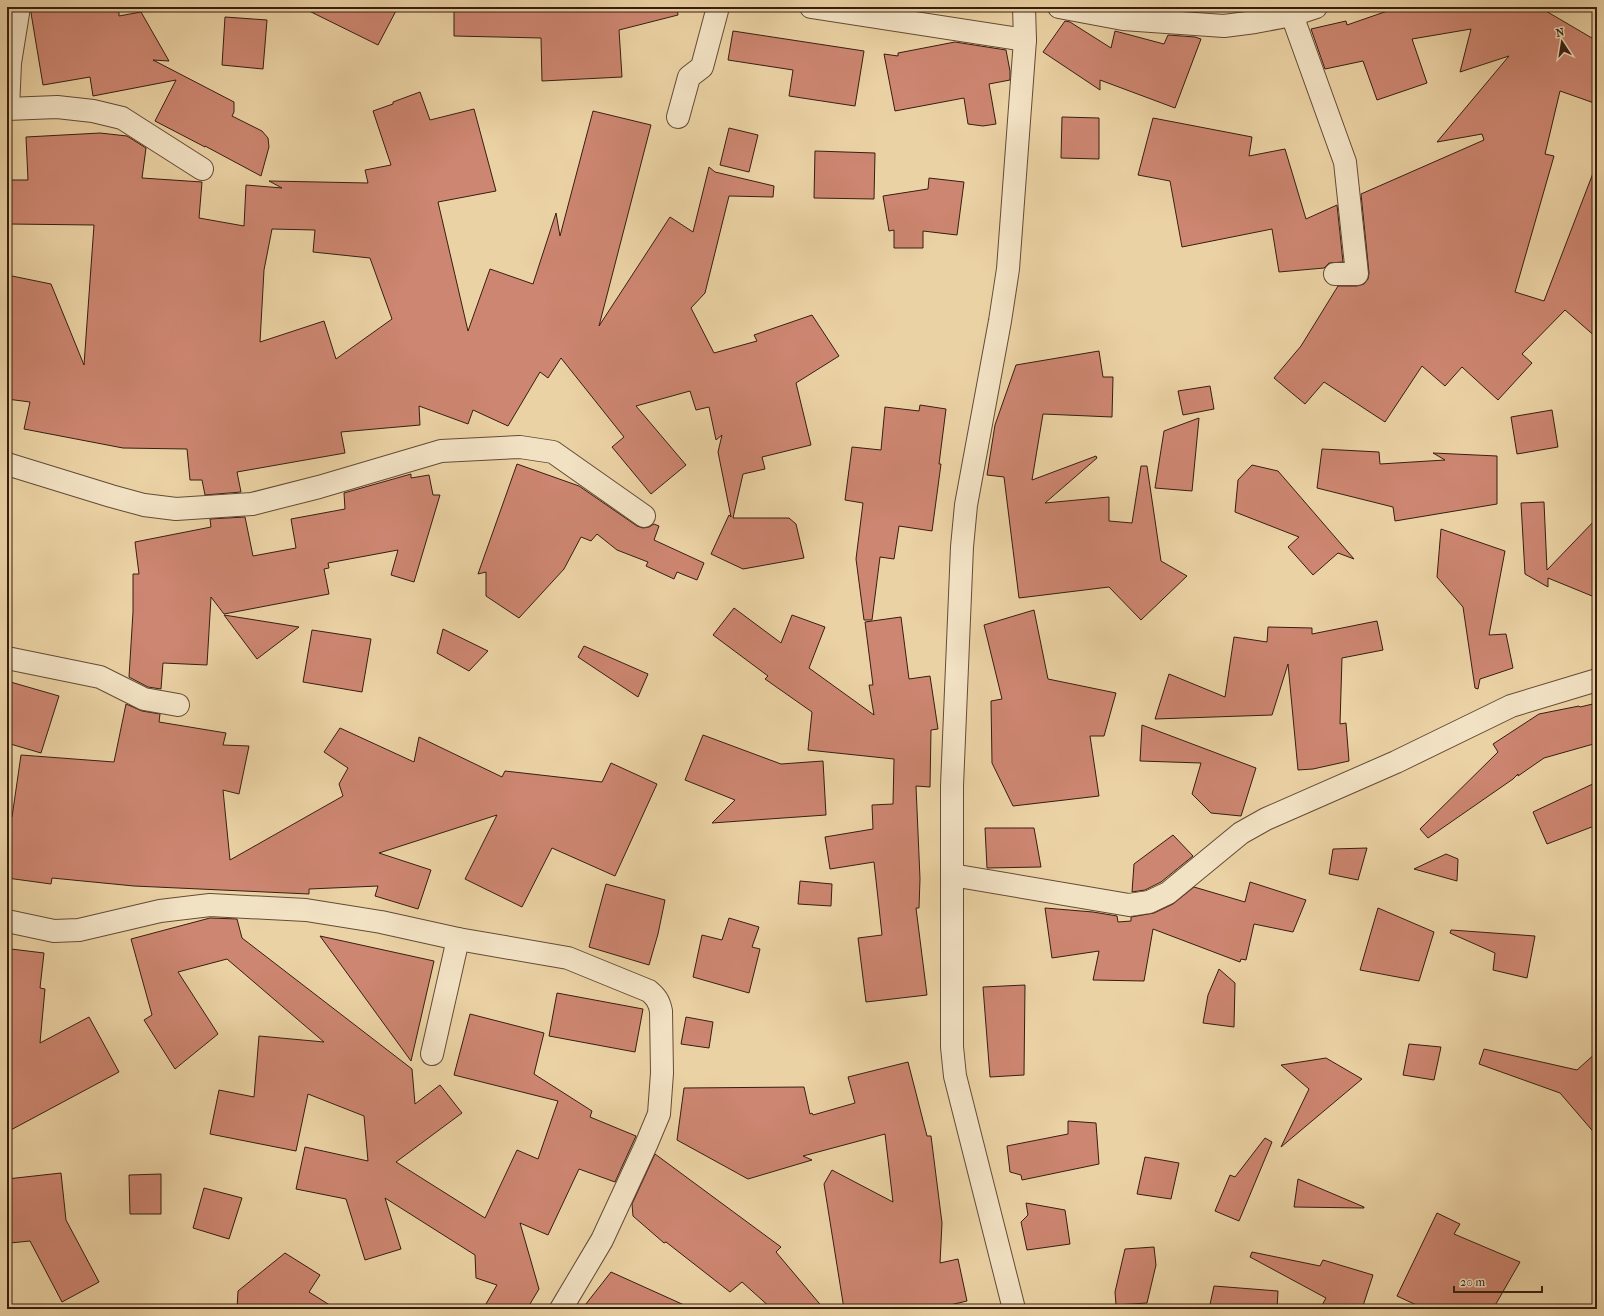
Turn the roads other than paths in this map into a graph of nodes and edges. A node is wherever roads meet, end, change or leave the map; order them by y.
1 (19, 7) edge
2 (718, 7) edge
3 (811, 7) edge
4 (1024, 7) edge
5 (1059, 7) edge
6 (1316, 7) edge
7 (1292, 15) junction
8 (1025, 40) junction
9 (8, 109) edge
10 (678, 117) dead end
11 (202, 169) dead end
12 (1335, 274) dead end
13 (7, 464) edge
14 (644, 516) dead end
15 (7, 658) edge
16 (1597, 680) edge
17 (178, 705) dead end
18 (952, 876) junction
19 (7, 921) edge
20 (458, 939) junction
21 (432, 1054) dead end
22 (561, 1309) edge
23 (1014, 1309) edge

1 - 9 street
2 - 10 street
3 - 8 street
4 - 8 street
5 - 7 street
6 - 7 street
7 - 12 street
8 - 18 street
9 - 11 street
13 - 14 street
15 - 17 street
16 - 18 street
18 - 23 street
19 - 20 street
20 - 21 street
20 - 22 street

